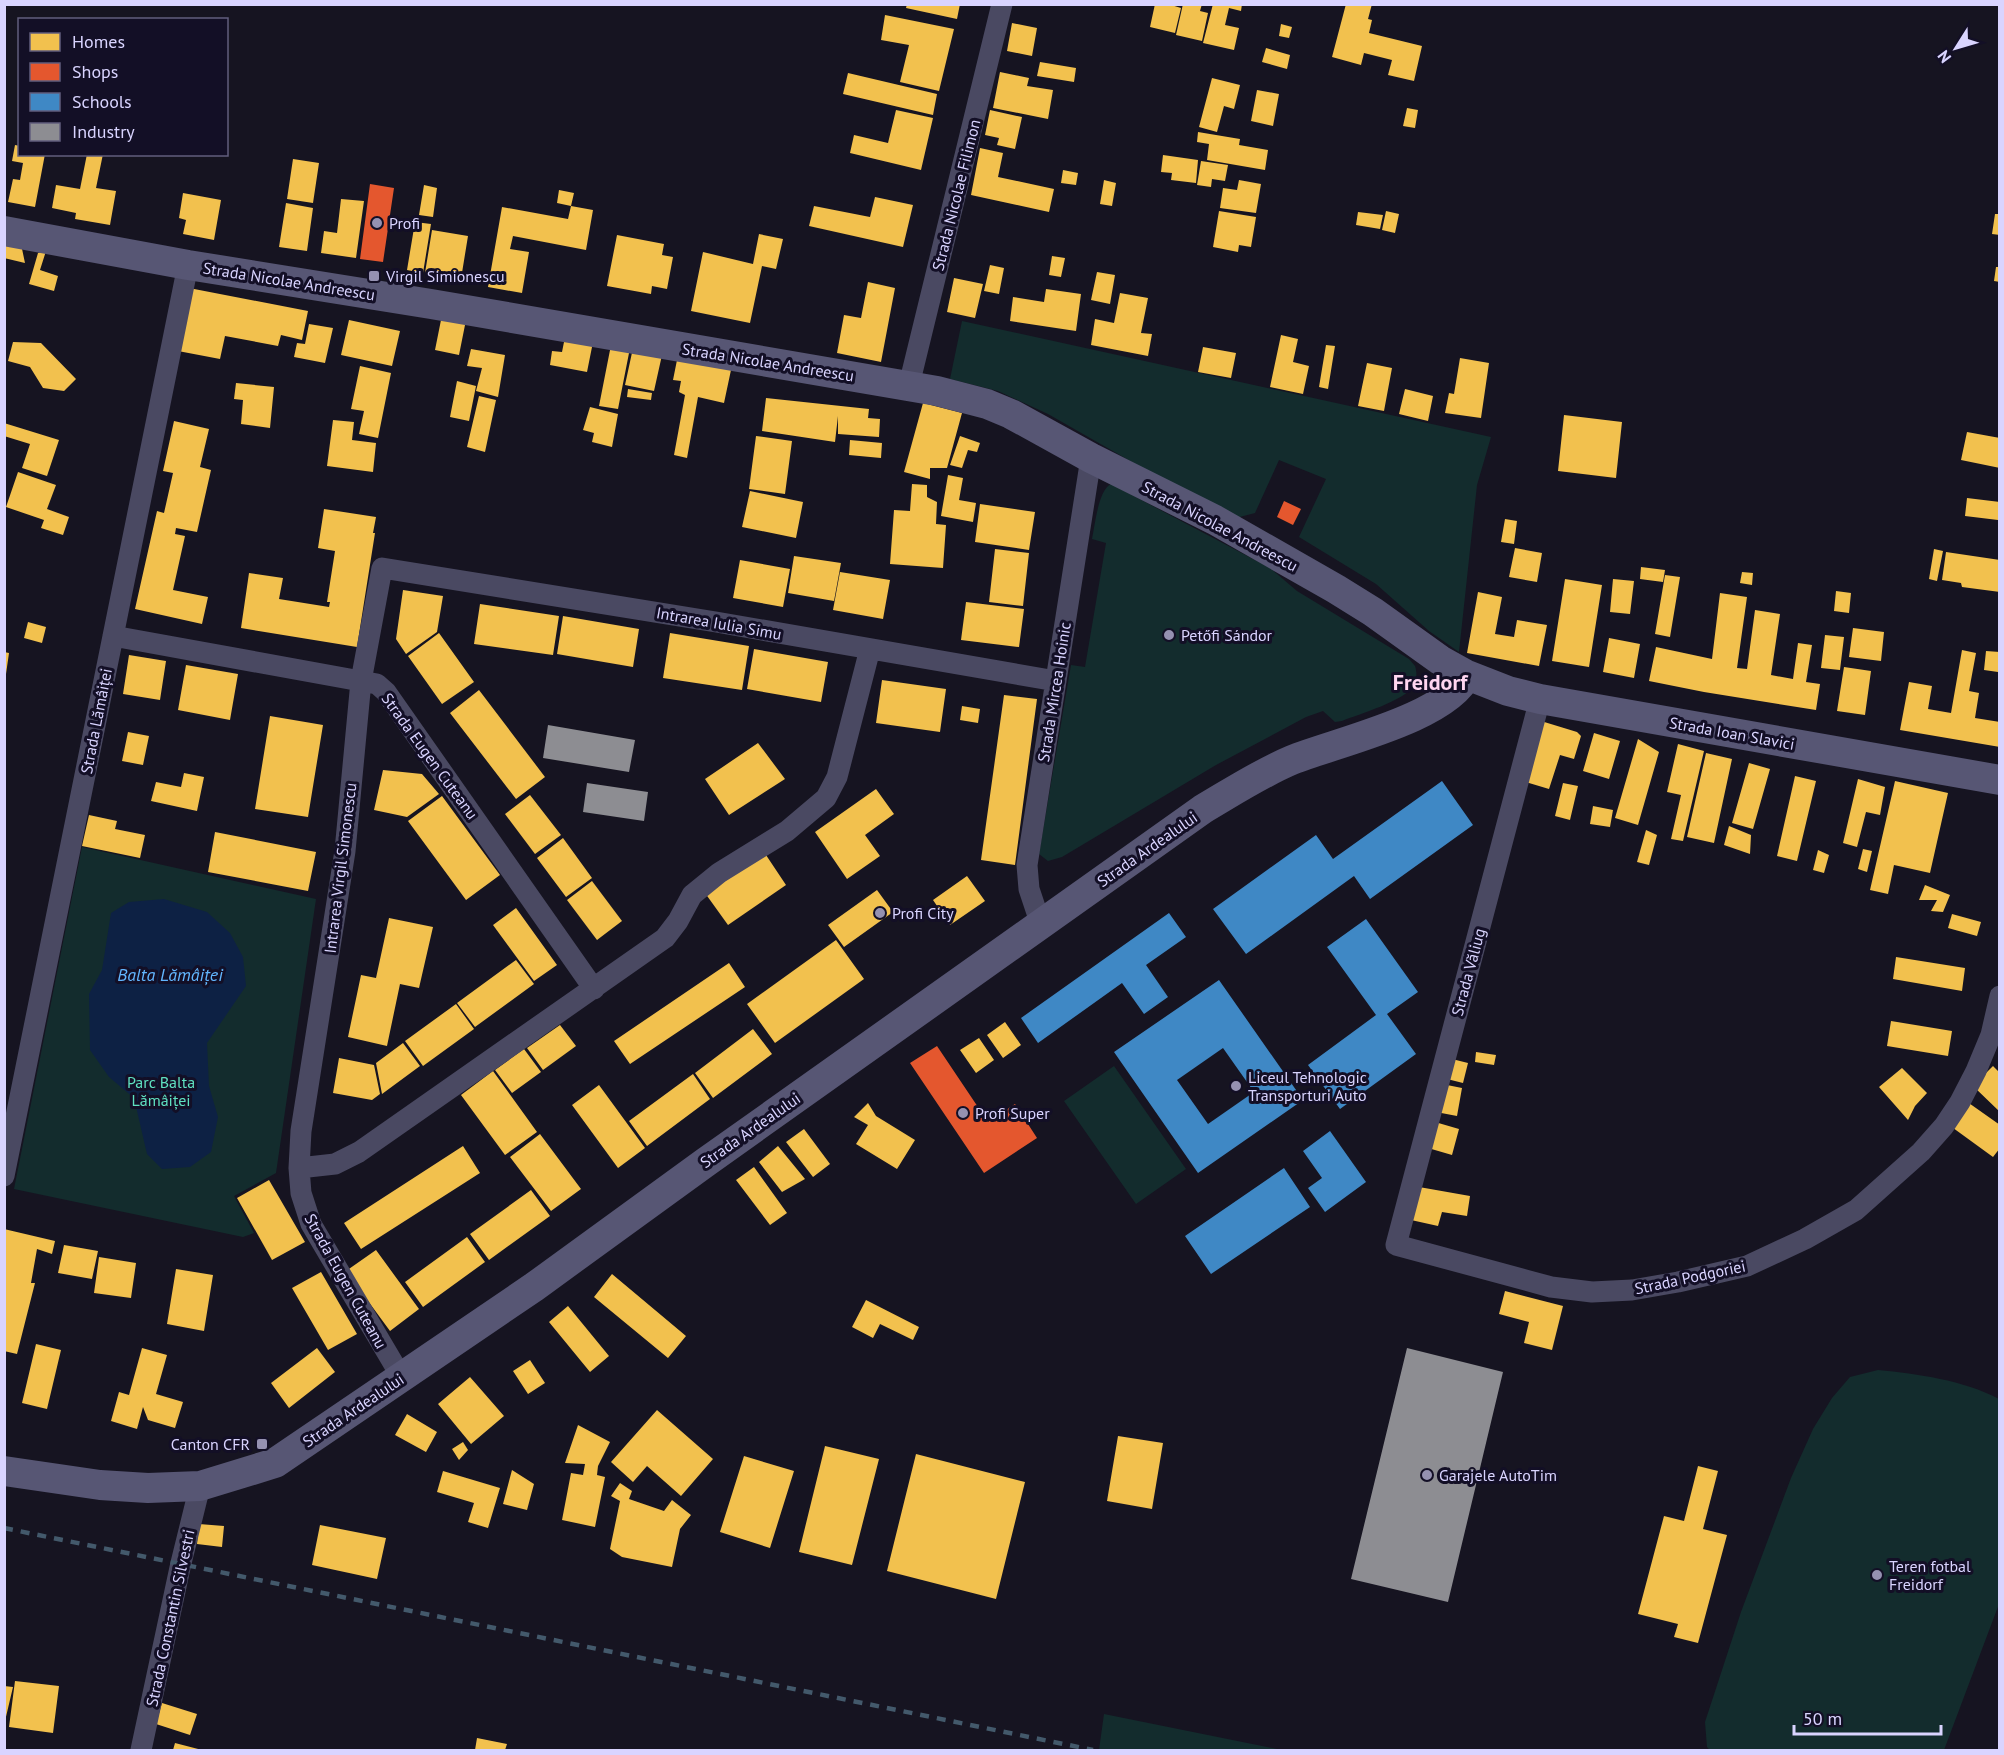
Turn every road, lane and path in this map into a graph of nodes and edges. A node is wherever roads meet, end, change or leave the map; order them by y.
1 (1002, 4) edge
2 (4, 231) edge
3 (188, 265) junction
4 (909, 385) junction
5 (1091, 458) junction
6 (382, 567) joint
7 (113, 636) junction
8 (870, 649) junction
9 (1467, 675) junction
10 (361, 681) junction
11 (1056, 681) junction
12 (1540, 699) junction
13 (2000, 780) edge
14 (1041, 925) junction
15 (594, 989) junction
16 (2000, 996) edge
17 (299, 1168) junction
18 (4, 1176) edge
19 (1396, 1245) joint
20 (402, 1378) junction
21 (4, 1471) edge
22 (200, 1486) junction
23 (141, 1750) edge

1 - 4 street, Strada Nicolae Filimon
2 - 3 main road, Strada Nicolae Andreescu
3 - 4 main road, Strada Nicolae Andreescu
3 - 7 street, Strada Lămâiței
4 - 5 main road, Strada Nicolae Andreescu
5 - 9 main road, Strada Nicolae Andreescu
5 - 11 street, Strada Mircea Hoinic
6 - 8 street, Intrarea Iulia Simu
6 - 10 street, Intrarea Virgil Simonescu
7 - 10 street, Strada Eugen Cuteanu
7 - 18 street, Strada Lămâiței
8 - 11 street, Intrarea Iulia Simu
8 - 15 street
9 - 12 main road, Strada Ioan Slavici
9 - 14 main road, Strada Ardealului
10 - 15 street, Strada Eugen Cuteanu
10 - 17 street, Intrarea Virgil Simonescu
11 - 14 street, Strada Mircea Hoinic
12 - 13 main road, Strada Ioan Slavici
12 - 19 street, Strada Văliug
14 - 20 main road, Strada Ardealului
15 - 17 street
16 - 19 street, Strada Podgoriei
17 - 20 street, Strada Eugen Cuteanu
20 - 22 main road, Strada Ardealului
21 - 22 main road, Strada Ardealului
22 - 23 street, Strada Constantin Silvestri

